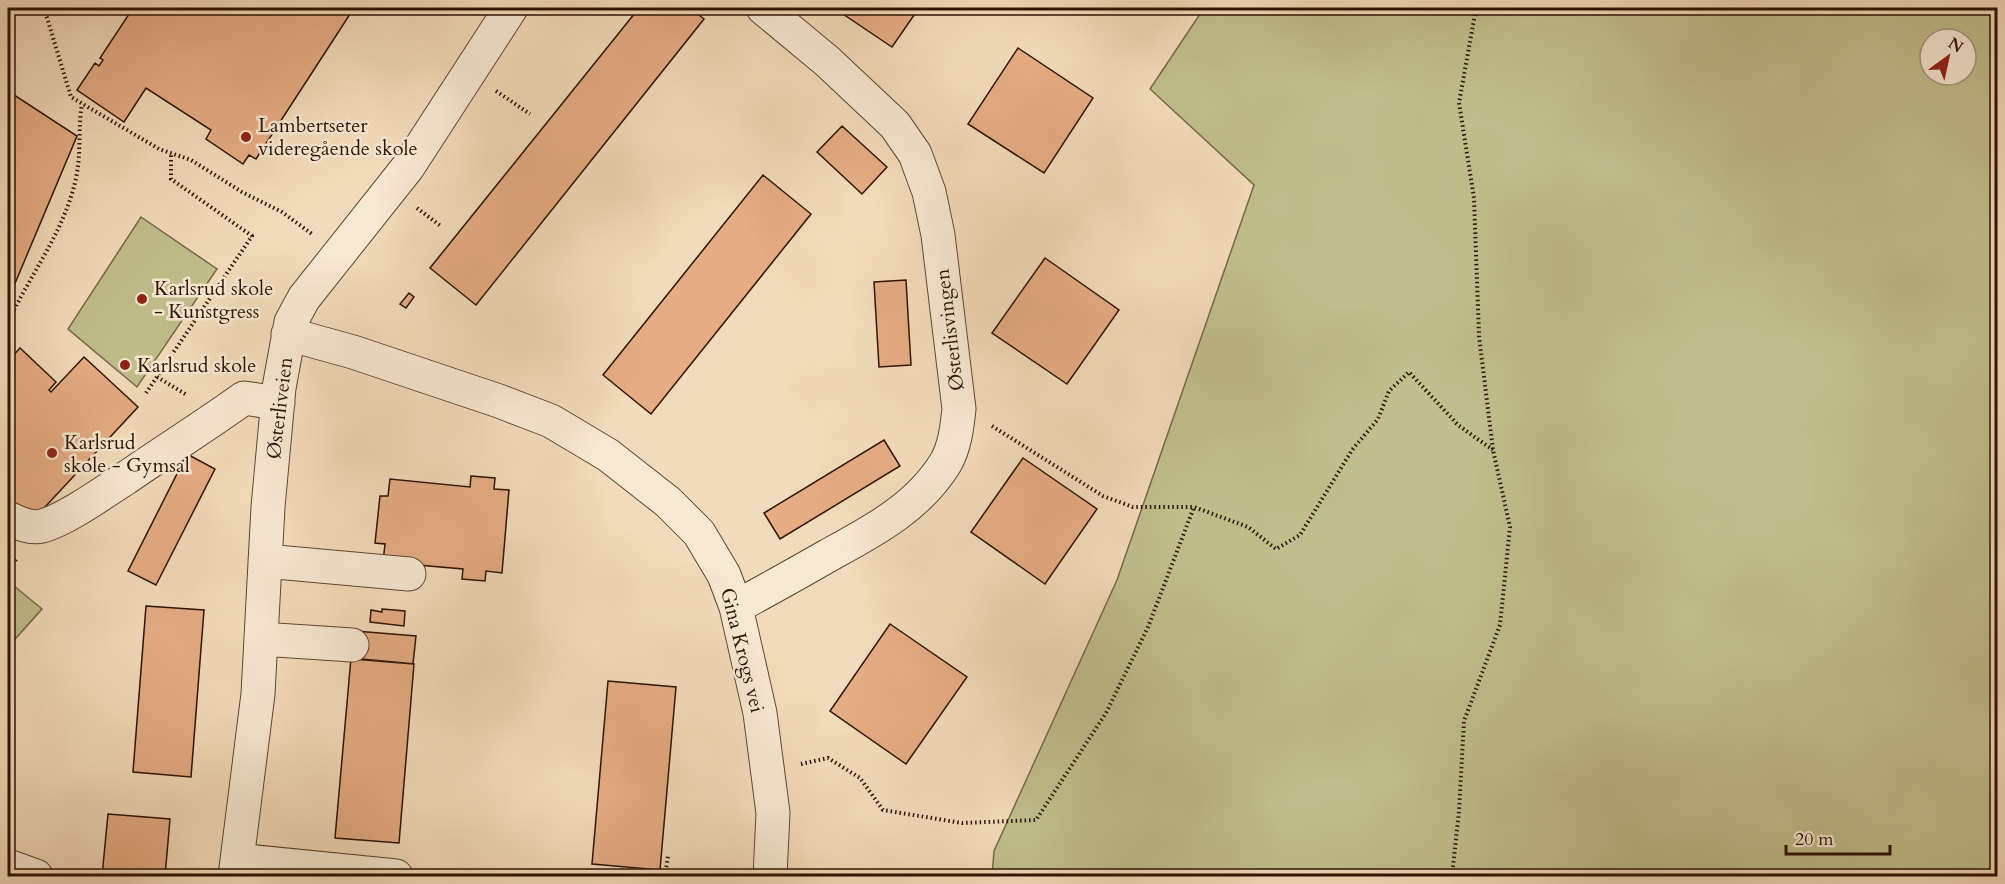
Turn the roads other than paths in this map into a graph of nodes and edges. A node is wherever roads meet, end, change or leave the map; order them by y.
1 (512, 8) edge
2 (763, 8) edge
3 (288, 334) junction
4 (278, 404) junction
5 (8, 518) edge
6 (265, 561) junction
7 (409, 574) dead end
8 (736, 607) junction
9 (261, 639) junction
10 (352, 645) dead end
11 (8, 866) edge
12 (236, 868) edge
13 (36, 876) edge
14 (396, 876) edge
15 (770, 876) edge

1 - 3 street, Østerliveien
2 - 8 street, Østerlisvingen
3 - 4 street, Østerliveien
3 - 8 street, Gina Krogs vei
4 - 5 street
4 - 6 street, Østerliveien
6 - 7 street
6 - 9 street, Østerliveien
8 - 15 street, Gina Krogs vei
9 - 10 street
9 - 12 street, Østerliveien
11 - 13 street
12 - 14 street

